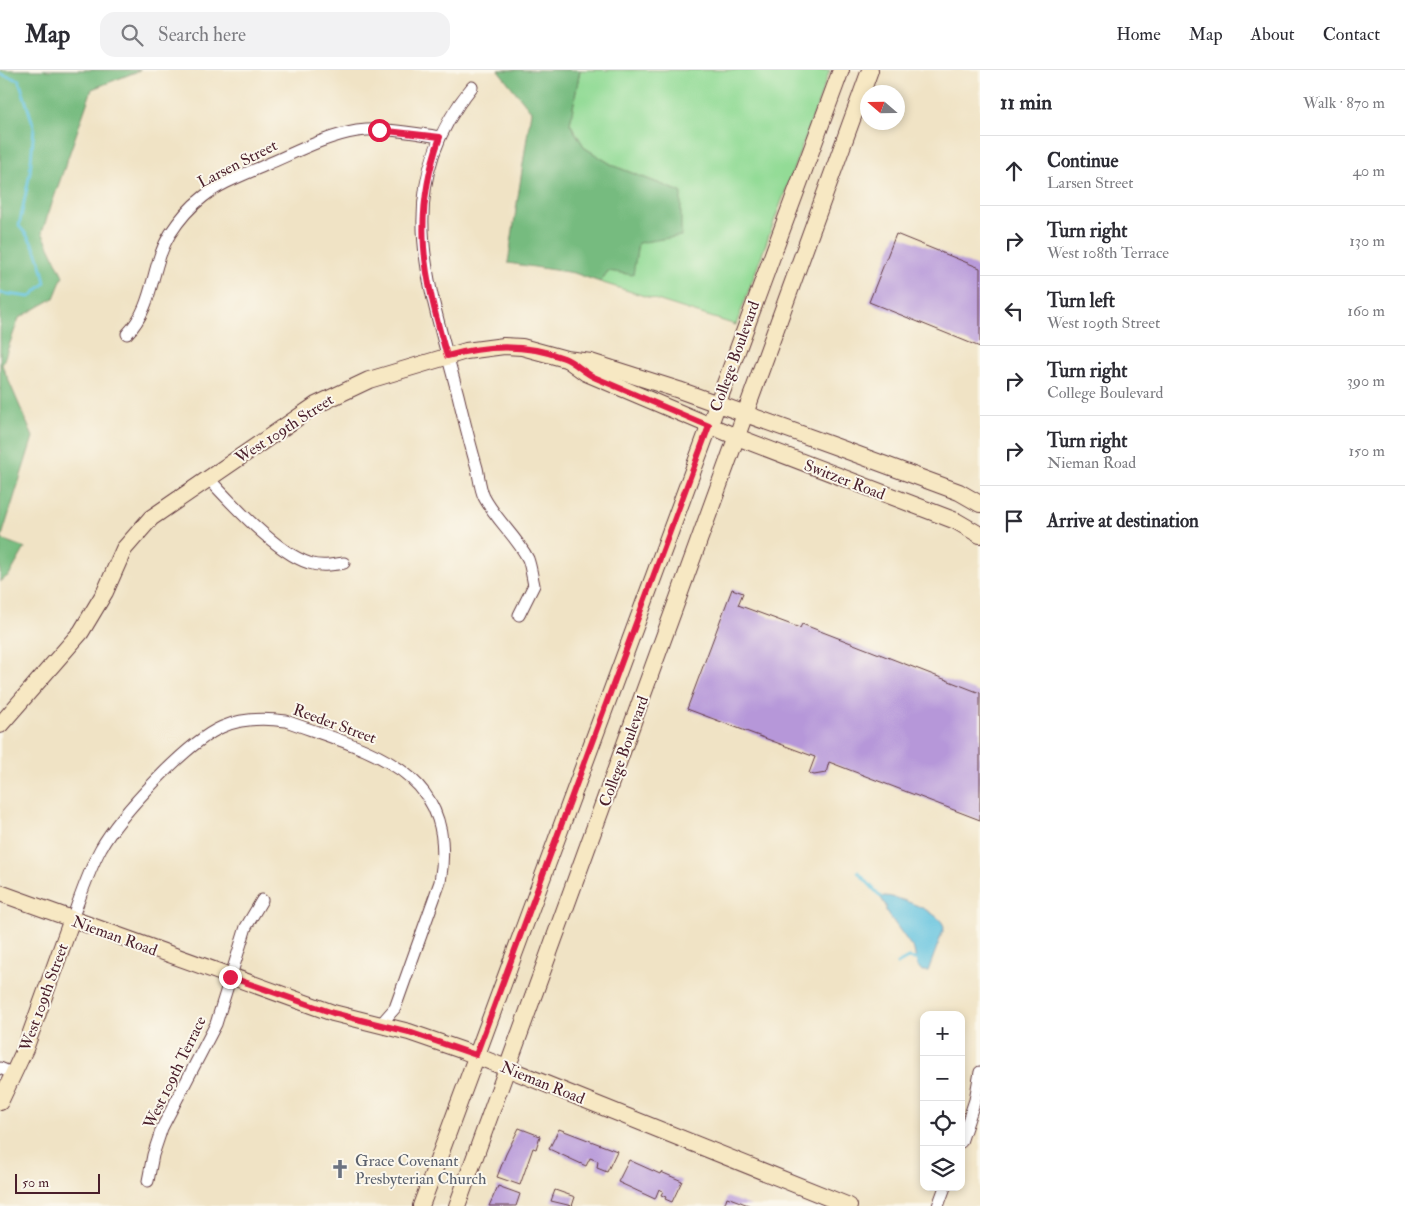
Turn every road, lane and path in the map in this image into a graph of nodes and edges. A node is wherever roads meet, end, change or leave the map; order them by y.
1 (841, 70) edge
2 (870, 70) edge
3 (472, 86) dead end
4 (440, 137) junction
5 (127, 334) dead end
6 (447, 356) junction
7 (566, 359) junction
8 (647, 380) junction
9 (641, 397) junction
10 (717, 403) junction
11 (746, 414) junction
12 (709, 426) junction
13 (737, 437) junction
14 (208, 478) junction
15 (974, 501) edge
16 (956, 521) junction
17 (980, 535) edge
18 (344, 563) dead end
19 (519, 615) dead end
20 (0, 725) edge
21 (0, 893) edge
22 (262, 900) dead end
23 (72, 919) junction
24 (230, 977) junction
25 (380, 1026) junction
26 (476, 1055) junction
27 (508, 1067) junction
28 (7, 1071) edge
29 (980, 1072) edge
30 (0, 1102) edge
31 (965, 1130) edge
32 (148, 1181) dead end
33 (944, 1191) edge
34 (421, 1206) edge
35 (457, 1206) edge
36 (849, 1206) edge
37 (938, 1206) edge

1 - 10 main road, College Boulevard
2 - 11 main road, College Boulevard
3 - 4 street
4 - 5 street, Larsen Street
4 - 6 street
6 - 7 main road, West 109th Street
6 - 14 main road, West 109th Street
6 - 19 street
7 - 8 main road, West 109th Street
7 - 9 main road, West 109th Street
8 - 9 main road
8 - 10 main road, West 109th Street
9 - 12 main road, West 109th Street
10 - 11 main road, Switzer Road
10 - 12 main road, College Boulevard
11 - 13 main road, College Boulevard
11 - 15 main road, Switzer Road
12 - 13 main road, Switzer Road
12 - 26 main road, College Boulevard
13 - 16 main road, Switzer Road
13 - 27 main road, College Boulevard
14 - 18 street
14 - 20 main road, West 109th Street
15 - 16 main road
16 - 17 main road, Switzer Road
21 - 23 main road, Nieman Road
22 - 24 street
23 - 24 main road, Nieman Road
23 - 25 street, Reeder Street
23 - 28 main road, West 109th Street
24 - 25 main road, Nieman Road
24 - 32 street, West 109th Terrace
25 - 26 main road, Nieman Road
26 - 27 main road, Nieman Road
26 - 34 main road, College Boulevard
27 - 35 main road, College Boulevard
27 - 36 main road, Nieman Road
28 - 30 main road, West 109th Street
29 - 31 street
33 - 37 street

